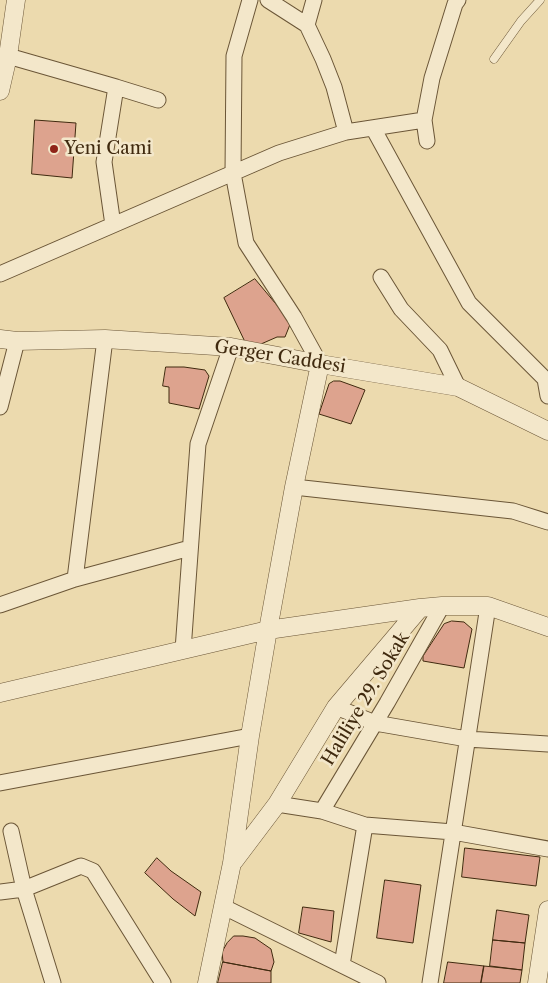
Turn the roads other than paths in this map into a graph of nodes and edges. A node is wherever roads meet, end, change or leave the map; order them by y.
1 (16, 0) edge
2 (250, 0) edge
3 (268, 0) edge
4 (314, 0) edge
5 (458, 0) edge
6 (540, 0) edge
7 (306, 25) junction
8 (8, 56) junction
9 (494, 59) dead end
10 (116, 87) junction
11 (0, 91) edge
12 (158, 100) dead end
13 (424, 120) junction
14 (373, 128) junction
15 (346, 132) junction
16 (427, 141) dead end
17 (233, 173) junction
18 (112, 225) junction
19 (0, 274) edge
20 (381, 277) dead end
21 (105, 339) junction
22 (8, 340) edge
23 (231, 347) junction
24 (320, 364) junction
25 (458, 387) junction
26 (548, 396) edge
27 (0, 407) edge
28 (548, 431) edge
29 (294, 487) junction
30 (548, 522) edge
31 (190, 548) junction
32 (75, 578) junction
33 (0, 605) edge
34 (442, 606) junction
35 (488, 606) junction
36 (420, 608) junction
37 (548, 627) edge
38 (268, 630) junction
39 (183, 650) junction
40 (0, 694) edge
41 (336, 707) junction
42 (375, 723) junction
43 (250, 736) junction
44 (467, 739) junction
45 (548, 744) edge
46 (0, 783) edge
47 (277, 804) junction
48 (322, 811) junction
49 (365, 825) junction
50 (11, 831) dead end
51 (453, 832) junction
52 (548, 849) edge
53 (232, 863) junction
54 (24, 890) junction
55 (0, 892) edge
56 (224, 907) junction
57 (548, 910) edge
58 (342, 965) junction
59 (53, 983) edge
60 (163, 983) edge
61 (207, 983) edge
62 (378, 983) edge
63 (430, 983) edge
64 (537, 983) edge

1 - 8 street
2 - 17 street
3 - 7 street
4 - 7 street
5 - 13 street
6 - 9 lane
7 - 15 street
8 - 10 street
8 - 11 street
10 - 12 street
10 - 18 street
13 - 14 street
13 - 16 street
14 - 15 street
14 - 26 street
15 - 17 street
17 - 18 street
17 - 24 street
18 - 19 street
20 - 25 street
21 - 22 street, Gerger Caddesi
21 - 23 street, Gerger Caddesi
21 - 32 street
22 - 27 street
23 - 24 street, Gerger Caddesi
23 - 31 street
24 - 25 street, Gerger Caddesi
24 - 29 street
25 - 28 street, Gerger Caddesi
29 - 30 street
29 - 38 street
31 - 32 street
31 - 39 street
32 - 33 street
34 - 35 street
34 - 36 street
34 - 42 street, Haliliye 29. Sokak
35 - 37 street
35 - 44 street
36 - 38 street
36 - 41 street
38 - 39 street
38 - 43 street
39 - 40 street
41 - 42 street
41 - 47 street
42 - 44 street
42 - 48 street, Haliliye 29. Sokak
43 - 46 street
43 - 53 street
44 - 45 street
44 - 51 street
47 - 48 street
47 - 53 street
48 - 49 street
49 - 51 street
49 - 58 street
50 - 54 street
51 - 52 street
51 - 63 street
53 - 56 street
54 - 55 street
54 - 59 street
54 - 60 street
56 - 58 street
56 - 61 street
57 - 64 street
58 - 62 street

